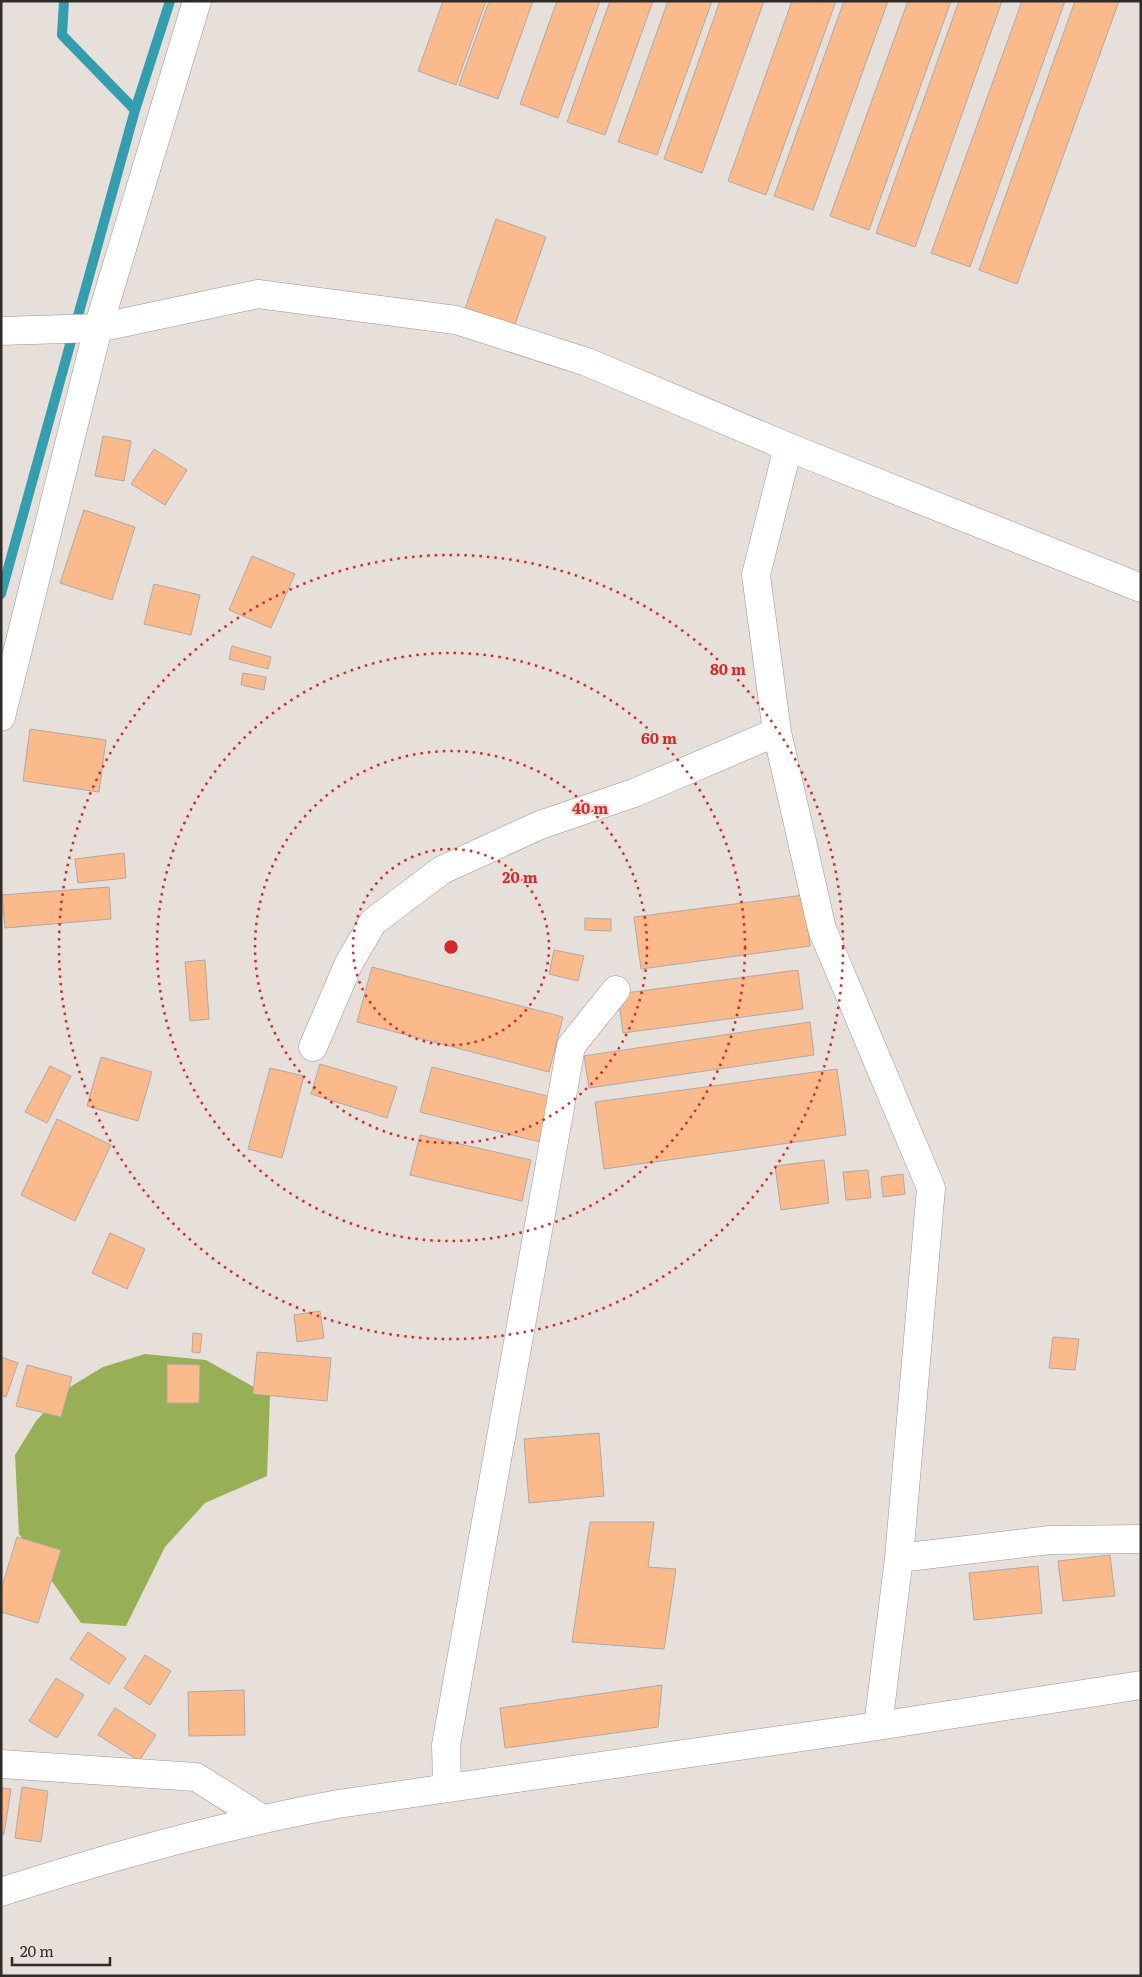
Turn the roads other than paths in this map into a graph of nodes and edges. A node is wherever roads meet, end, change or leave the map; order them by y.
1 (196, 1) edge
2 (98, 328) junction
3 (1, 332) edge
4 (788, 447) junction
5 (1141, 588) edge
6 (1, 718) edge
7 (777, 732) junction
8 (616, 990) dead end
9 (313, 1047) dead end
10 (1141, 1539) edge
11 (899, 1558) junction
12 (1141, 1685) edge
13 (878, 1726) junction
14 (1, 1764) edge
15 (447, 1787) junction
16 (261, 1818) junction
17 (1, 1892) edge

1 - 2 street
2 - 3 street
2 - 4 street
2 - 6 street
4 - 5 street
4 - 7 street
7 - 9 street
7 - 11 street
8 - 15 street
10 - 11 street
11 - 13 street
12 - 13 street
13 - 15 street
14 - 16 street
15 - 16 street
16 - 17 street

